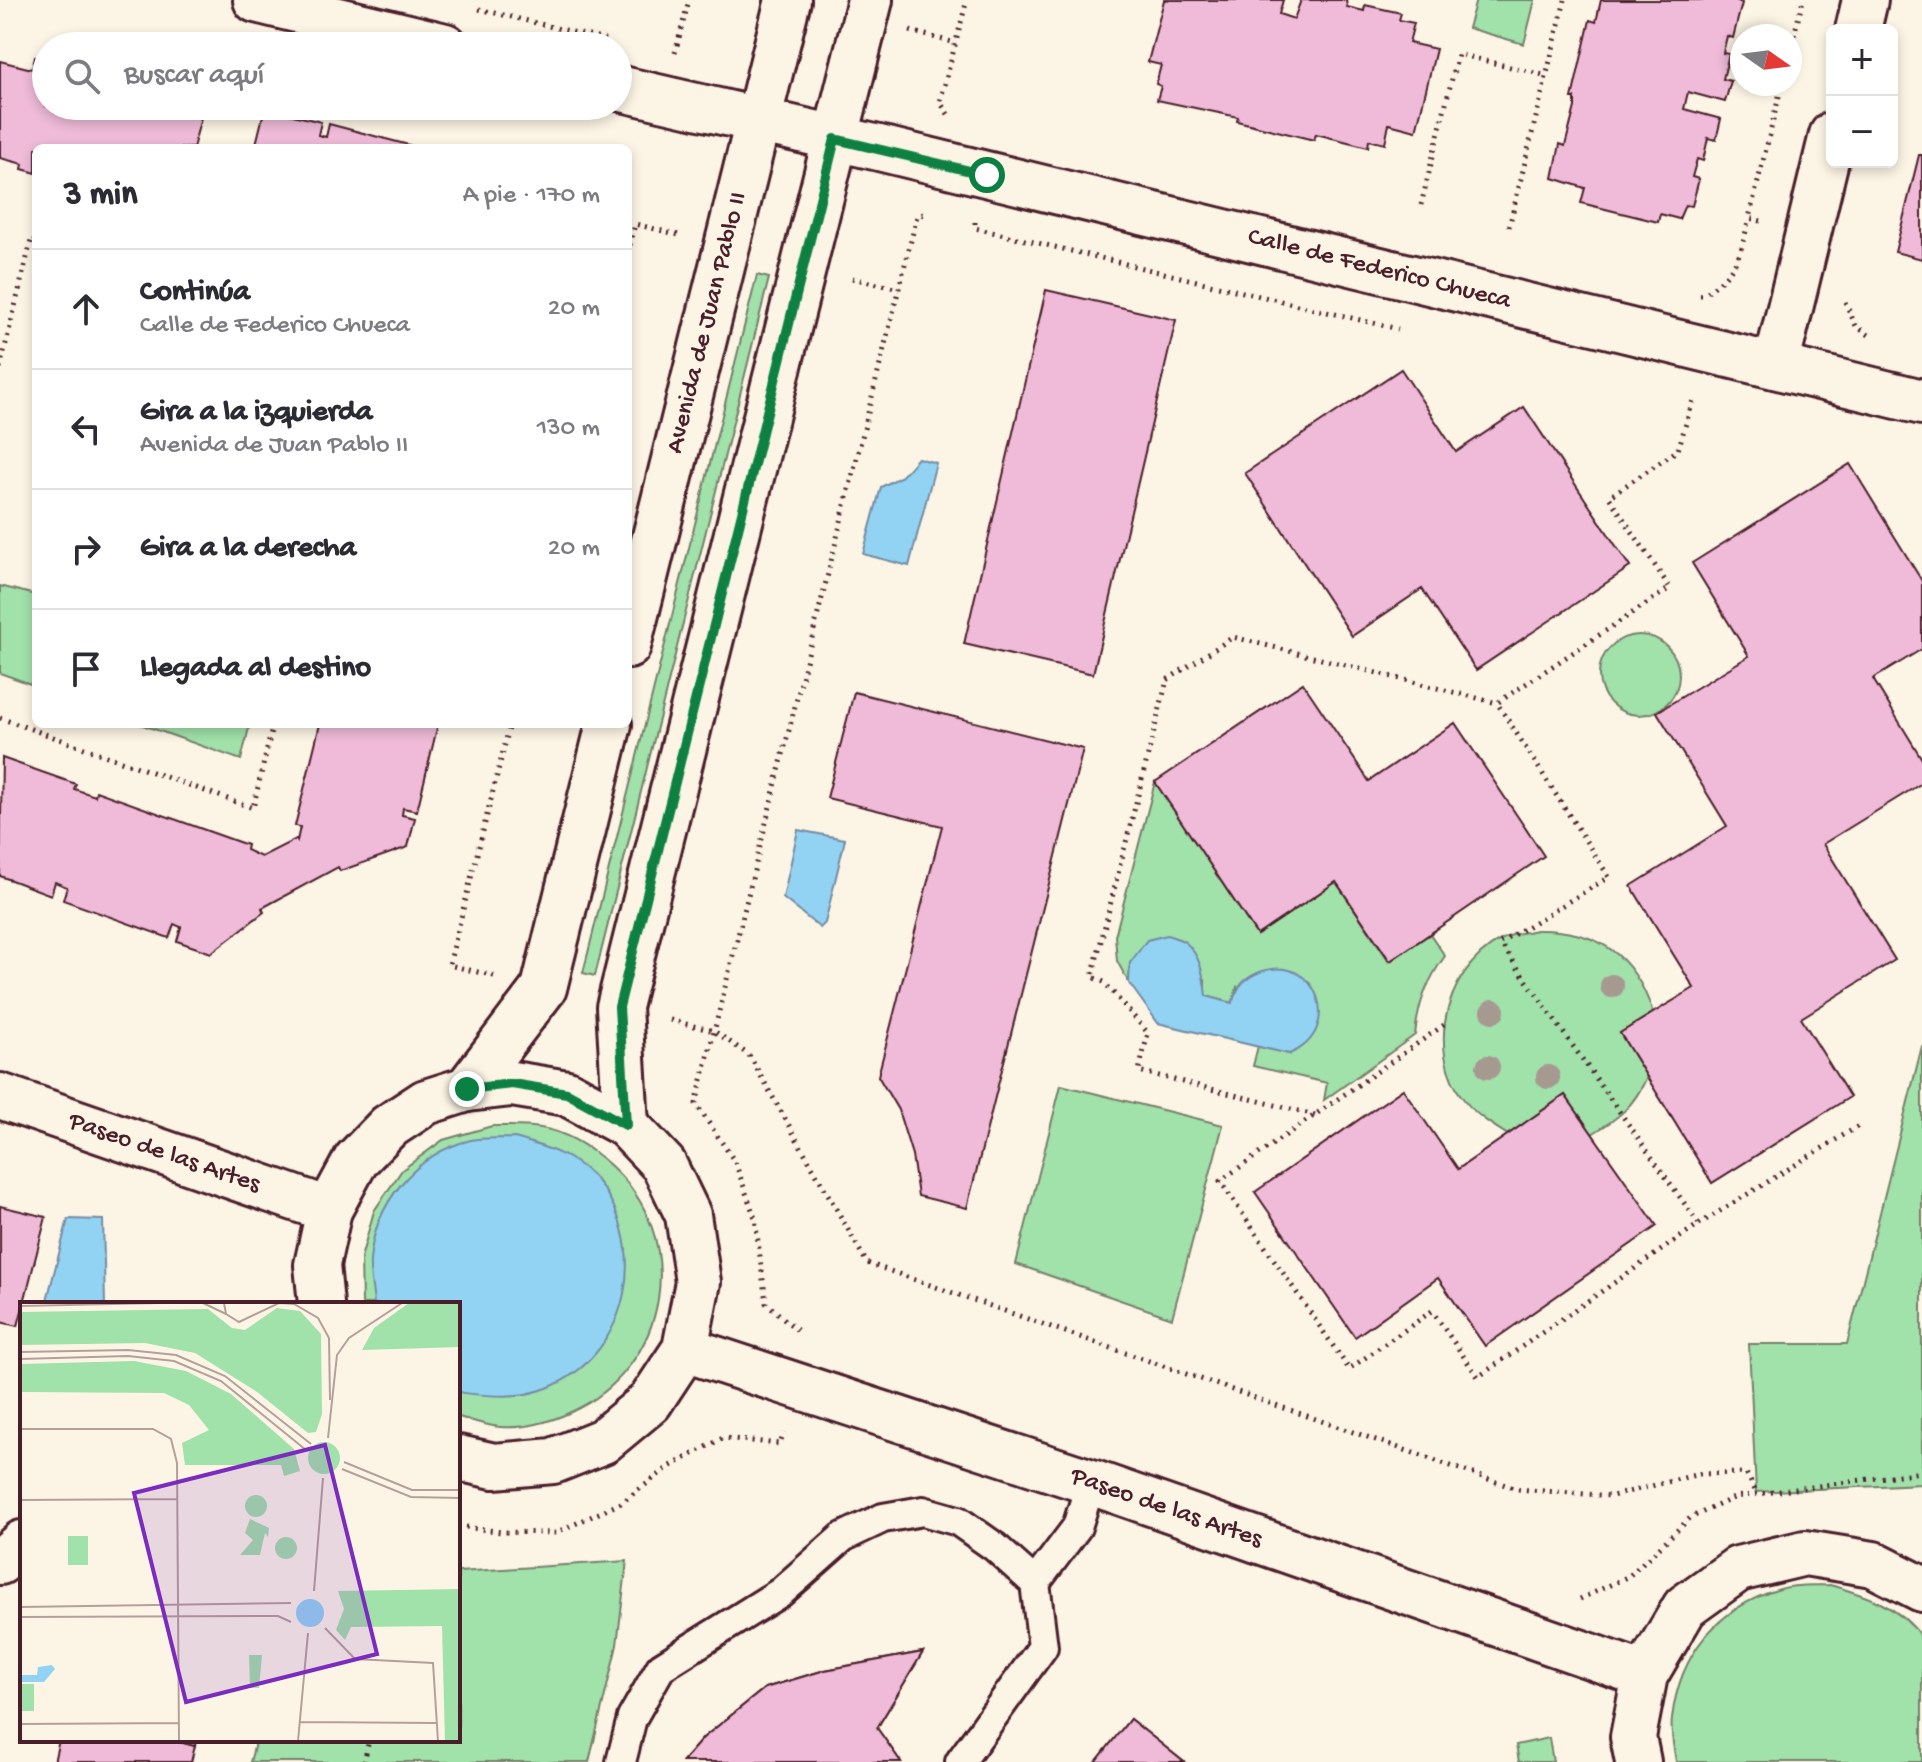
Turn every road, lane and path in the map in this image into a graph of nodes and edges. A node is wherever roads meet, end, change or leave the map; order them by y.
1 (256, 0) edge
2 (689, 0) edge
3 (788, 0) edge
4 (870, 0) edge
5 (967, 0) edge
6 (1565, 0) edge
7 (1803, 0) edge
8 (1865, 0) edge
9 (473, 7) dead end
10 (1797, 24) edge
11 (1859, 24) edge
12 (387, 32) edge
13 (574, 32) edge
14 (662, 53) dead end
15 (1547, 76) junction
16 (632, 91) edge
17 (950, 117) dead end
18 (757, 121) junction
19 (835, 139) junction
20 (1826, 160) edge
21 (987, 175) junction
22 (1421, 205) dead end
23 (935, 211) dead end
24 (962, 217) dead end
25 (1509, 227) dead end
26 (32, 237) edge
27 (1844, 289) dead end
28 (1880, 343) dead end
29 (1776, 366) junction
30 (0, 368) edge
31 (1693, 400) dead end
32 (1922, 402) edge
33 (632, 630) edge
34 (1497, 703) junction
35 (0, 718) edge
36 (272, 728) edge
37 (608, 728) edge
38 (1444, 1025) dead end
39 (714, 1031) junction
40 (467, 1089) junction
41 (0, 1096) edge
42 (1315, 1115) junction
43 (626, 1125) junction
44 (1860, 1125) dead end
45 (329, 1210) junction
46 (1699, 1224) junction
47 (321, 1302) edge
48 (685, 1349) junction
49 (799, 1384) junction
50 (460, 1458) edge
51 (1922, 1472) edge
52 (1091, 1482) junction
53 (1756, 1492) junction
54 (460, 1526) edge
55 (20, 1545) edge
56 (0, 1562) edge
57 (1035, 1583) junction
58 (1922, 1589) edge
59 (1572, 1603) dead end
60 (1645, 1675) junction
61 (369, 1742) edge
62 (364, 1762) edge
63 (621, 1762) edge
64 (960, 1762) edge
65 (1638, 1762) edge

1 - 12 street
2 - 14 path
3 - 18 street, Avenida de Juan Pablo II
4 - 19 street
5 - 17 path
6 - 15 path
7 - 10 path
8 - 11 street
9 - 13 path
15 - 22 path
15 - 25 path
16 - 18 street, Calle de Federico Chueca
18 - 19 street, Calle de Federico Chueca
18 - 33 street, Avenida de Juan Pablo II
19 - 21 street, Calle de Federico Chueca
19 - 43 street
20 - 29 street
21 - 24 path
21 - 29 street, Calle de Federico Chueca
23 - 39 path
26 - 30 path
27 - 28 path
29 - 32 street, Calle de Federico Chueca
31 - 34 path
34 - 42 path
34 - 46 path
35 - 36 path
37 - 40 street
38 - 42 path
39 - 49 path
39 - 53 path
40 - 43 street
40 - 45 street
41 - 45 street, Paseo de las Artes
42 - 46 path
43 - 48 street
44 - 46 path
45 - 47 street
48 - 49 street, Paseo de las Artes
48 - 50 street
49 - 52 street, Paseo de las Artes
49 - 54 path
51 - 53 path
52 - 57 lane
52 - 60 street, Paseo de las Artes
53 - 59 path
55 - 56 street
57 - 63 lane
57 - 64 lane
58 - 60 street
60 - 65 street
61 - 62 path

